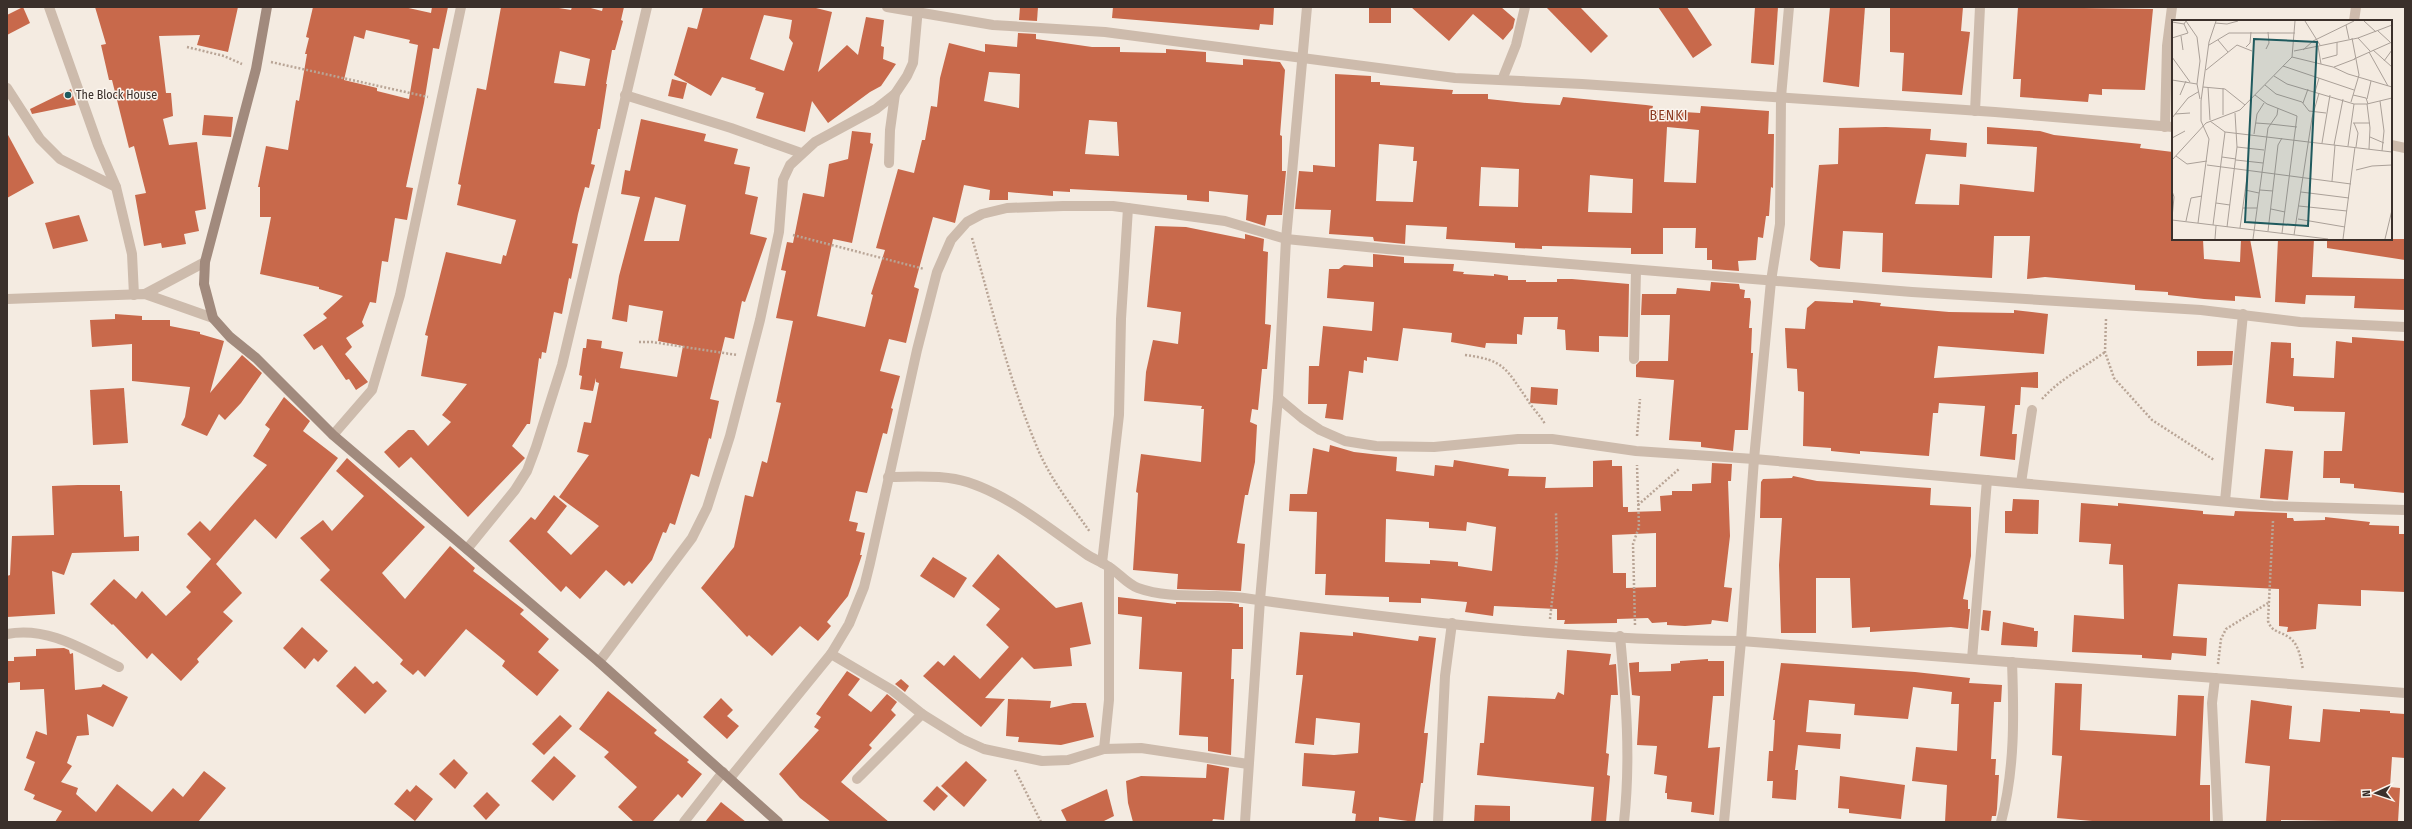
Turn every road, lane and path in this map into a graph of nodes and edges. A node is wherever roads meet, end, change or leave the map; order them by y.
1 (50, 7) edge
2 (267, 7) edge
3 (461, 7) edge
4 (647, 7) edge
5 (887, 7) edge
6 (1307, 7) edge
7 (1524, 7) edge
8 (1789, 7) edge
9 (1980, 7) edge
10 (2172, 7) edge
11 (2356, 7) edge
12 (918, 10) edge
13 (2354, 20) edge
14 (188, 47) dead end
15 (1302, 58) junction
16 (257, 64) junction
17 (1502, 80) junction
18 (7, 88) edge
19 (895, 94) junction
20 (625, 95) junction
21 (441, 96) junction
22 (1781, 97) junction
23 (1975, 111) junction
24 (2169, 127) edge
25 (2392, 145) edge
26 (2405, 148) edge
27 (801, 153) junction
28 (889, 164) dead end
29 (116, 187) junction
30 (1128, 208) junction
31 (967, 222) junction
32 (779, 232) junction
33 (1286, 239) junction
34 (206, 262) junction
35 (1636, 270) junction
36 (937, 272) junction
37 (1771, 281) junction
38 (145, 294) junction
39 (134, 295) junction
40 (7, 299) edge
41 (2108, 304) junction
42 (2243, 314) junction
43 (212, 318) junction
44 (2405, 327) edge
45 (639, 342) dead end
46 (2105, 352) junction
47 (750, 355) junction
48 (1465, 355) dead end
49 (1634, 359) dead end
50 (1278, 398) junction
51 (1640, 399) dead end
52 (2032, 410) joint
53 (333, 435) junction
54 (1552, 439) junction
55 (1636, 451) junction
56 (1694, 456) junction
57 (1754, 459) junction
58 (2228, 469) junction
59 (888, 477) junction
60 (1987, 480) junction
61 (2021, 483) junction
62 (2225, 501) junction
63 (1638, 506) junction
64 (2273, 506) junction
65 (2405, 510) edge
66 (1556, 512) dead end
67 (467, 549) junction
68 (1103, 552) junction
69 (1106, 565) junction
70 (1260, 600) junction
71 (2268, 603) junction
72 (1452, 623) junction
73 (1549, 633) junction
74 (7, 634) edge
75 (1620, 636) junction
76 (1634, 637) junction
77 (1741, 641) junction
78 (831, 654) junction
79 (1972, 659) junction
80 (599, 662) junction
81 (2012, 662) junction
82 (119, 667) dead end
83 (2215, 678) junction
84 (2306, 683) junction
85 (2405, 693) edge
86 (922, 714) junction
87 (1104, 749) junction
88 (1008, 755) junction
89 (1248, 764) junction
90 (727, 775) junction
91 (857, 779) dead end
92 (684, 822) edge
93 (778, 822) edge
94 (1041, 822) edge
95 (1245, 822) edge
96 (1438, 822) edge
97 (1624, 822) edge
98 (1724, 822) edge
99 (2001, 822) edge
100 (2218, 822) edge

1 - 29 street
2 - 16 main road
3 - 21 street
4 - 20 street
5 - 12 street
6 - 15 street
7 - 17 street
8 - 22 street
9 - 23 street
10 - 24 street
11 - 13 street
12 - 15 street
12 - 19 street
14 - 16 path
15 - 17 street
15 - 33 street
16 - 21 path
16 - 34 main road
17 - 22 street
18 - 29 street
19 - 27 street
19 - 28 street
20 - 27 street
20 - 67 street
21 - 53 street
22 - 23 street
22 - 37 street
23 - 24 street
25 - 26 street
27 - 32 street
29 - 39 street
30 - 31 street
30 - 33 street
30 - 68 street
31 - 36 street
31 - 68 path
32 - 36 path
32 - 47 street
33 - 35 street
33 - 50 street
34 - 38 street
34 - 43 main road
35 - 37 street
35 - 49 street
36 - 59 street
37 - 41 street
37 - 57 street
38 - 39 street
38 - 43 street
39 - 40 street
41 - 42 street
41 - 46 path
42 - 44 street
42 - 58 street
43 - 53 main road
45 - 47 path
46 - 52 path
46 - 58 path
47 - 80 street
48 - 54 path
50 - 54 street
50 - 70 street
51 - 55 path
52 - 61 street
53 - 67 main road
54 - 55 street
55 - 56 street
55 - 63 path
56 - 57 street
56 - 63 path
57 - 60 street
57 - 77 street
58 - 62 street
59 - 69 street
59 - 78 street
60 - 61 street
60 - 79 street
61 - 62 street
62 - 64 street
63 - 76 path
64 - 65 street
64 - 71 path
66 - 73 path
67 - 80 main road
68 - 69 street
69 - 70 street
69 - 87 street
70 - 72 street
70 - 89 street
71 - 83 path
71 - 84 path
72 - 73 street
72 - 96 street
73 - 75 street
74 - 82 street
75 - 76 street
75 - 97 street
76 - 77 street
77 - 79 street
77 - 98 street
78 - 86 street
78 - 90 street
79 - 81 street
80 - 90 main road
81 - 83 street
81 - 99 street
83 - 84 street
83 - 100 street
84 - 85 street
86 - 88 street
86 - 91 street
87 - 88 street
87 - 89 street
88 - 94 path
89 - 95 street
90 - 92 street
90 - 93 main road

